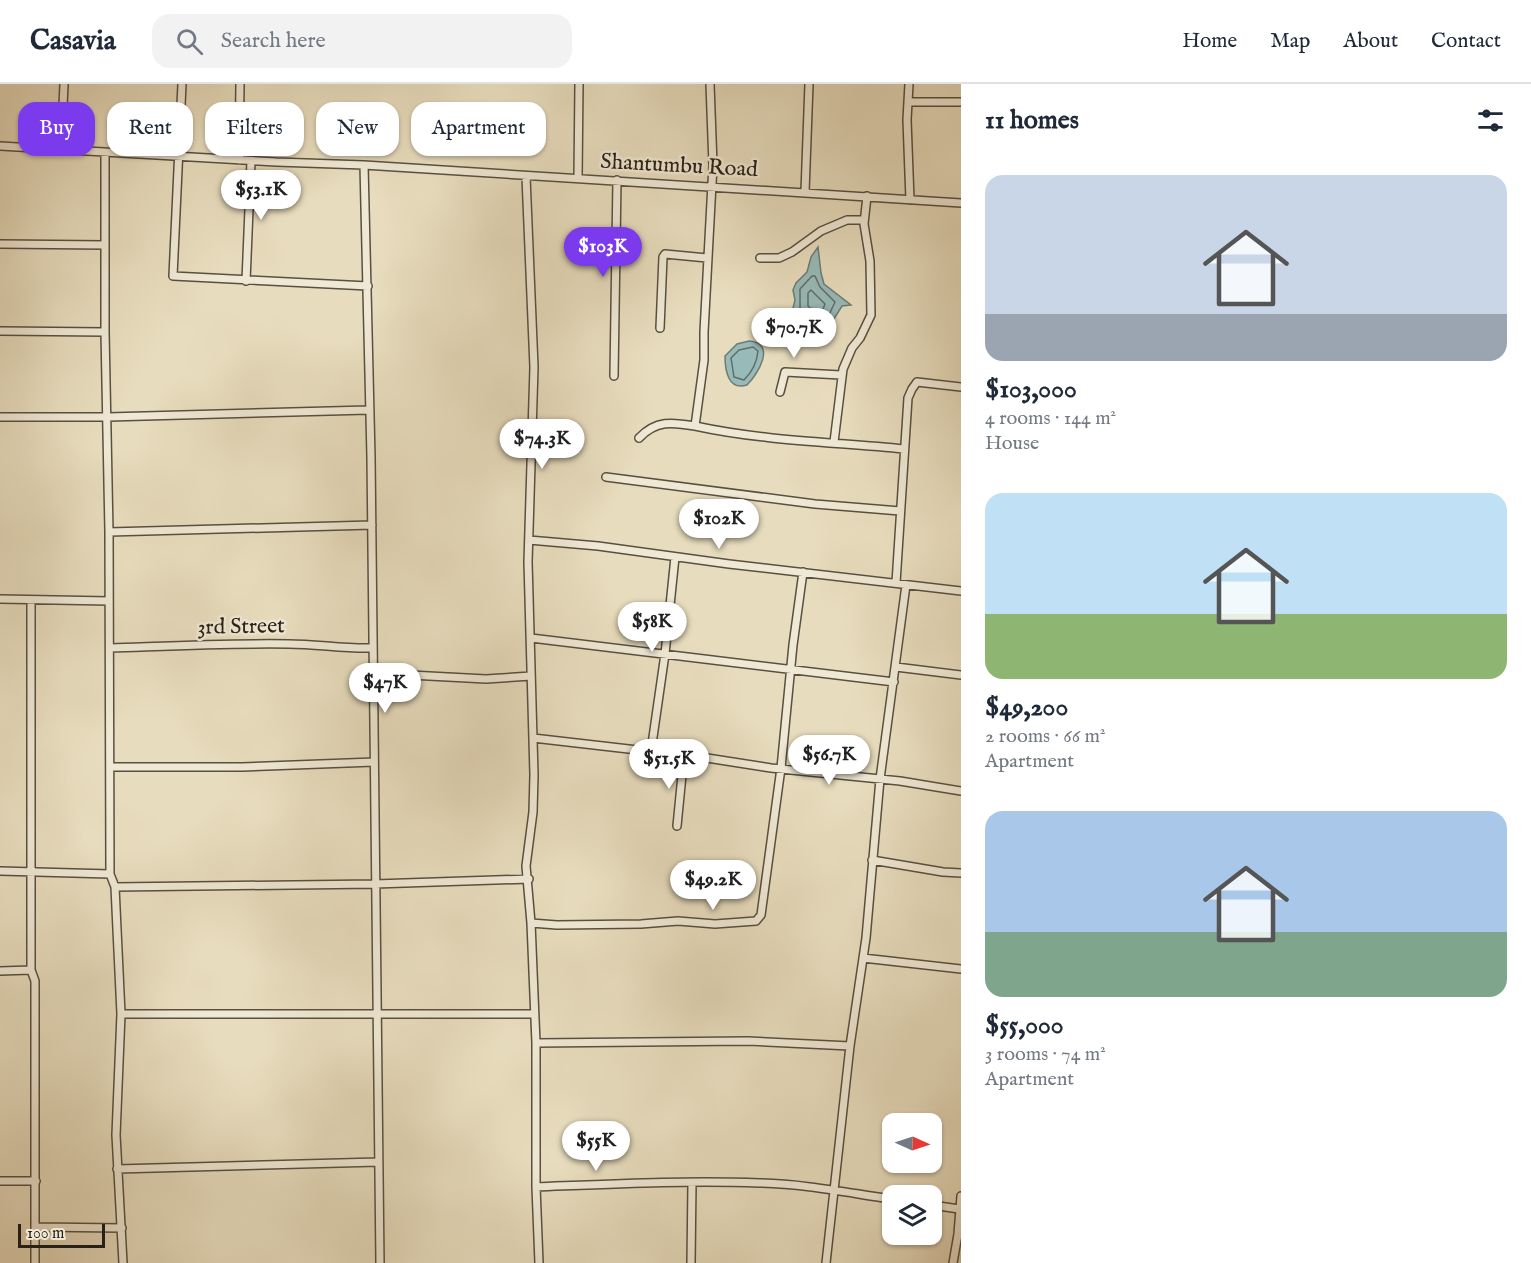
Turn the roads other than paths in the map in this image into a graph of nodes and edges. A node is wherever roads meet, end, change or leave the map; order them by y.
1 (64, 84) edge
2 (182, 84) edge
3 (240, 84) edge
4 (579, 84) edge
5 (710, 84) edge
6 (809, 84) edge
7 (909, 84) edge
8 (63, 102) edge
9 (909, 102) junction
10 (961, 102) edge
11 (0, 146) edge
12 (18, 147) edge
13 (95, 152) edge
14 (105, 153) junction
15 (178, 157) junction
16 (239, 160) junction
17 (252, 161) junction
18 (364, 165) junction
19 (526, 177) junction
20 (578, 178) junction
21 (617, 180) junction
22 (711, 186) junction
23 (805, 192) junction
24 (867, 196) junction
25 (910, 200) junction
26 (961, 202) edge
27 (864, 220) junction
28 (0, 244) edge
29 (105, 245) junction
30 (708, 258) junction
31 (760, 258) dead end
32 (246, 281) junction
33 (368, 286) junction
34 (660, 328) dead end
35 (0, 331) edge
36 (105, 332) junction
37 (841, 375) junction
38 (614, 376) dead end
39 (961, 387) edge
40 (780, 392) dead end
41 (368, 410) junction
42 (0, 417) edge
43 (108, 417) junction
44 (695, 426) junction
45 (639, 438) dead end
46 (834, 442) junction
47 (904, 449) junction
48 (606, 477) dead end
49 (900, 511) junction
50 (372, 525) junction
51 (109, 532) junction
52 (529, 540) junction
53 (675, 557) junction
54 (803, 572) junction
55 (896, 583) junction
56 (906, 585) junction
57 (961, 591) edge
58 (0, 599) edge
59 (31, 600) junction
60 (108, 602) junction
61 (531, 638) junction
62 (110, 648) junction
63 (372, 648) junction
64 (665, 654) junction
65 (896, 667) junction
66 (790, 669) junction
67 (372, 673) junction
68 (961, 675) edge
69 (531, 676) junction
70 (894, 682) junction
71 (533, 738) junction
72 (651, 751) junction
73 (684, 756) junction
74 (374, 762) junction
75 (111, 767) junction
76 (781, 768) junction
77 (880, 779) junction
78 (961, 791) edge
79 (677, 826) dead end
80 (872, 860) junction
81 (0, 871) edge
82 (30, 872) junction
83 (961, 873) edge
84 (110, 874) junction
85 (529, 879) junction
86 (375, 884) junction
87 (115, 887) junction
88 (531, 923) junction
89 (863, 958) junction
90 (961, 969) edge
91 (31, 970) junction
92 (0, 971) edge
93 (122, 1014) junction
94 (376, 1014) junction
95 (534, 1014) junction
96 (536, 1043) junction
97 (850, 1046) junction
98 (378, 1162) junction
99 (117, 1169) junction
100 (0, 1181) edge
101 (36, 1181) junction
102 (692, 1183) junction
103 (536, 1187) junction
104 (834, 1189) junction
105 (961, 1196) edge
106 (882, 1197) edge
107 (942, 1206) edge
108 (960, 1209) edge
109 (36, 1227) junction
110 (122, 1228) junction
111 (35, 1263) edge
112 (123, 1263) edge
113 (380, 1263) edge
114 (539, 1263) edge
115 (691, 1263) edge
116 (826, 1263) edge
117 (952, 1263) edge

1 - 8 street
2 - 15 street
3 - 16 street
4 - 20 street
5 - 22 street
6 - 23 street
7 - 9 street
9 - 10 street
9 - 25 street
11 - 12 street, Shantumbu Road
13 - 14 street, Shantumbu Road
14 - 15 street, Shantumbu Road
14 - 29 street
15 - 16 street, Shantumbu Road
15 - 32 street
16 - 17 street, Shantumbu Road
17 - 18 street, Shantumbu Road
17 - 32 street
18 - 19 street, Shantumbu Road
18 - 33 street
19 - 20 street, Shantumbu Road
19 - 52 street
20 - 21 street, Shantumbu Road
21 - 22 street, Shantumbu Road
21 - 38 street
22 - 23 street, Shantumbu Road
22 - 30 street
23 - 24 street, Shantumbu Road
24 - 25 street, Shantumbu Road
24 - 27 street
25 - 26 street, Shantumbu Road
27 - 31 street
27 - 37 street
28 - 29 street
29 - 36 street
30 - 34 street
30 - 44 street
32 - 33 street
33 - 41 street
35 - 36 street
36 - 43 street
37 - 40 street
37 - 46 street
39 - 47 street
41 - 43 street
41 - 50 street
42 - 43 street
43 - 51 street
44 - 45 street
44 - 46 street
46 - 47 street
47 - 49 street
48 - 49 street
49 - 55 street
50 - 51 street
50 - 63 street
51 - 60 street
52 - 53 street
52 - 61 street
53 - 54 street
53 - 64 street
54 - 55 street
54 - 66 street
55 - 56 street
56 - 57 street
56 - 65 street
58 - 59 street
59 - 60 street
59 - 82 street
60 - 62 street
61 - 64 street
61 - 69 street
62 - 63 street, 3rd Street
62 - 75 street
63 - 67 street
64 - 66 street
64 - 72 street
65 - 68 street
65 - 70 street
66 - 70 street
66 - 76 street
67 - 69 street
67 - 74 street
69 - 71 street
70 - 77 street
71 - 72 street
71 - 85 street
72 - 73 street
73 - 76 street
73 - 79 street
74 - 75 street
74 - 86 street
75 - 84 street
76 - 77 street
76 - 88 street
77 - 78 street
77 - 80 street
80 - 83 street
80 - 89 street
81 - 82 street
82 - 84 street
82 - 91 street
84 - 87 street
85 - 86 street
85 - 88 street
86 - 87 street
86 - 94 street
87 - 93 street
88 - 95 street
89 - 90 street
89 - 97 street
91 - 92 street
91 - 101 street
93 - 94 street
93 - 99 street
94 - 95 street
94 - 98 street
95 - 96 street
96 - 97 street
96 - 103 street
97 - 104 street
98 - 99 street
98 - 113 street
99 - 110 street
100 - 101 street
101 - 109 street
102 - 103 street
102 - 104 street
102 - 115 street
103 - 114 street
104 - 106 street
104 - 116 street
105 - 108 street
107 - 108 street
108 - 117 street
109 - 110 street
109 - 111 street
110 - 112 street

